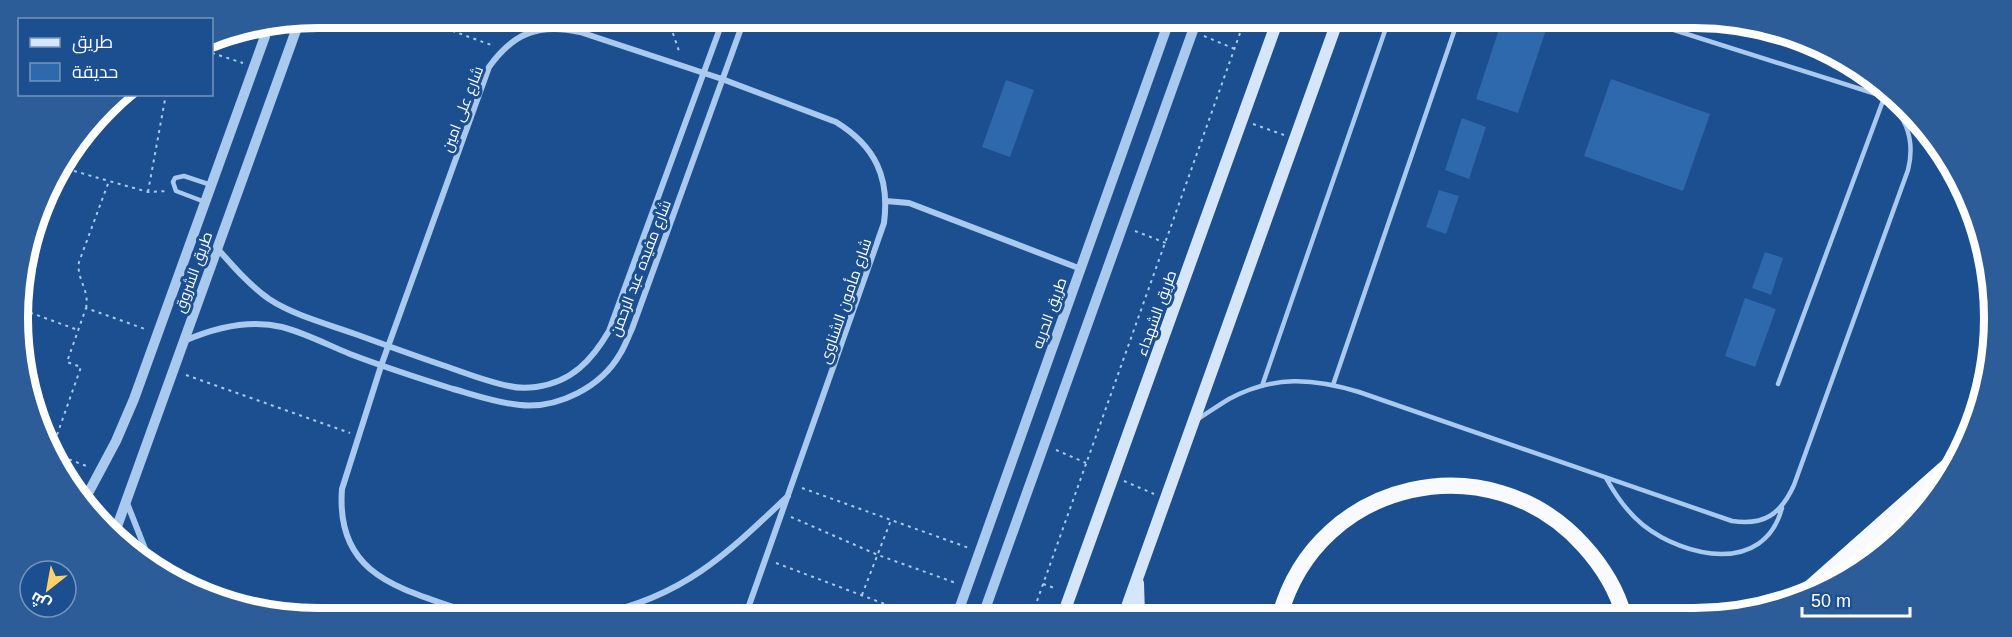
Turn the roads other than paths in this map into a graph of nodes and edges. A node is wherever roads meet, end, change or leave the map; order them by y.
1 (720, 28) edge
2 (741, 28) edge
3 (1167, 28) edge
4 (1193, 28) edge
5 (1275, 28) edge
6 (1335, 28) edge
7 (1386, 28) edge
8 (1455, 28) edge
9 (1668, 28) edge
10 (296, 29) edge
11 (266, 33) edge
12 (704, 73) junction
13 (723, 79) junction
14 (1884, 99) joint
15 (1896, 110) edge
16 (211, 185) junction
17 (886, 201) junction
18 (205, 202) junction
19 (218, 248) junction
20 (1081, 268) junction
21 (184, 341) junction
22 (388, 346) junction
23 (381, 366) junction
24 (1778, 384) dead end
25 (1333, 385) junction
26 (1262, 386) junction
27 (1193, 422) junction
28 (1939, 474) edge
29 (1606, 478) junction
30 (88, 495) edge
31 (789, 495) junction
32 (126, 500) junction
33 (1782, 506) junction
34 (117, 527) edge
35 (146, 552) edge
36 (1138, 577) junction
37 (1819, 580) edge
38 (457, 608) edge
39 (626, 608) edge
40 (748, 608) edge
41 (960, 608) edge
42 (986, 608) edge
43 (1066, 608) edge
44 (1127, 608) edge
45 (1139, 608) edge
46 (1283, 608) edge
47 (1621, 608) edge

1 - 12 street, شارع مفيده عبد الرحمن
2 - 13 street, شارع مفيده عبد الرحمن
3 - 20 street, طريق الحريه
4 - 42 street
5 - 43 main road, طريق الشهداء
6 - 27 main road
7 - 26 lane
8 - 25 lane
9 - 14 lane
10 - 19 street, طريق الشروق
11 - 16 street, طريق الشروق
12 - 13 street, شارع على امين
12 - 22 street, شارع مفيده عبد الرحمن
12 - 22 street, شارع على امين
13 - 17 street, شارع مأمون الشناوى
13 - 23 street, شارع مفيده عبد الرحمن
14 - 24 lane
15 - 33 lane
16 - 18 street, طريق الشروق
16 - 18 lane
17 - 20 street
17 - 31 street, شارع مأمون الشناوى
18 - 30 street, طريق الشروق
19 - 21 street, طريق الشروق
19 - 22 street, شارع مفيده عبد الرحمن
20 - 41 street, طريق الحريه
21 - 23 street, شارع مفيده عبد الرحمن
21 - 32 street, طريق الشروق
22 - 23 street, شارع على امين
23 - 38 street
25 - 26 lane
25 - 29 lane
26 - 27 lane
27 - 36 main road
28 - 37 highway
29 - 33 lane
29 - 33 lane
31 - 39 street
31 - 40 street, شارع مأمون الشناوى
32 - 34 street, طريق الشروق
32 - 35 street
36 - 44 main road
36 - 45 main road
46 - 47 highway

